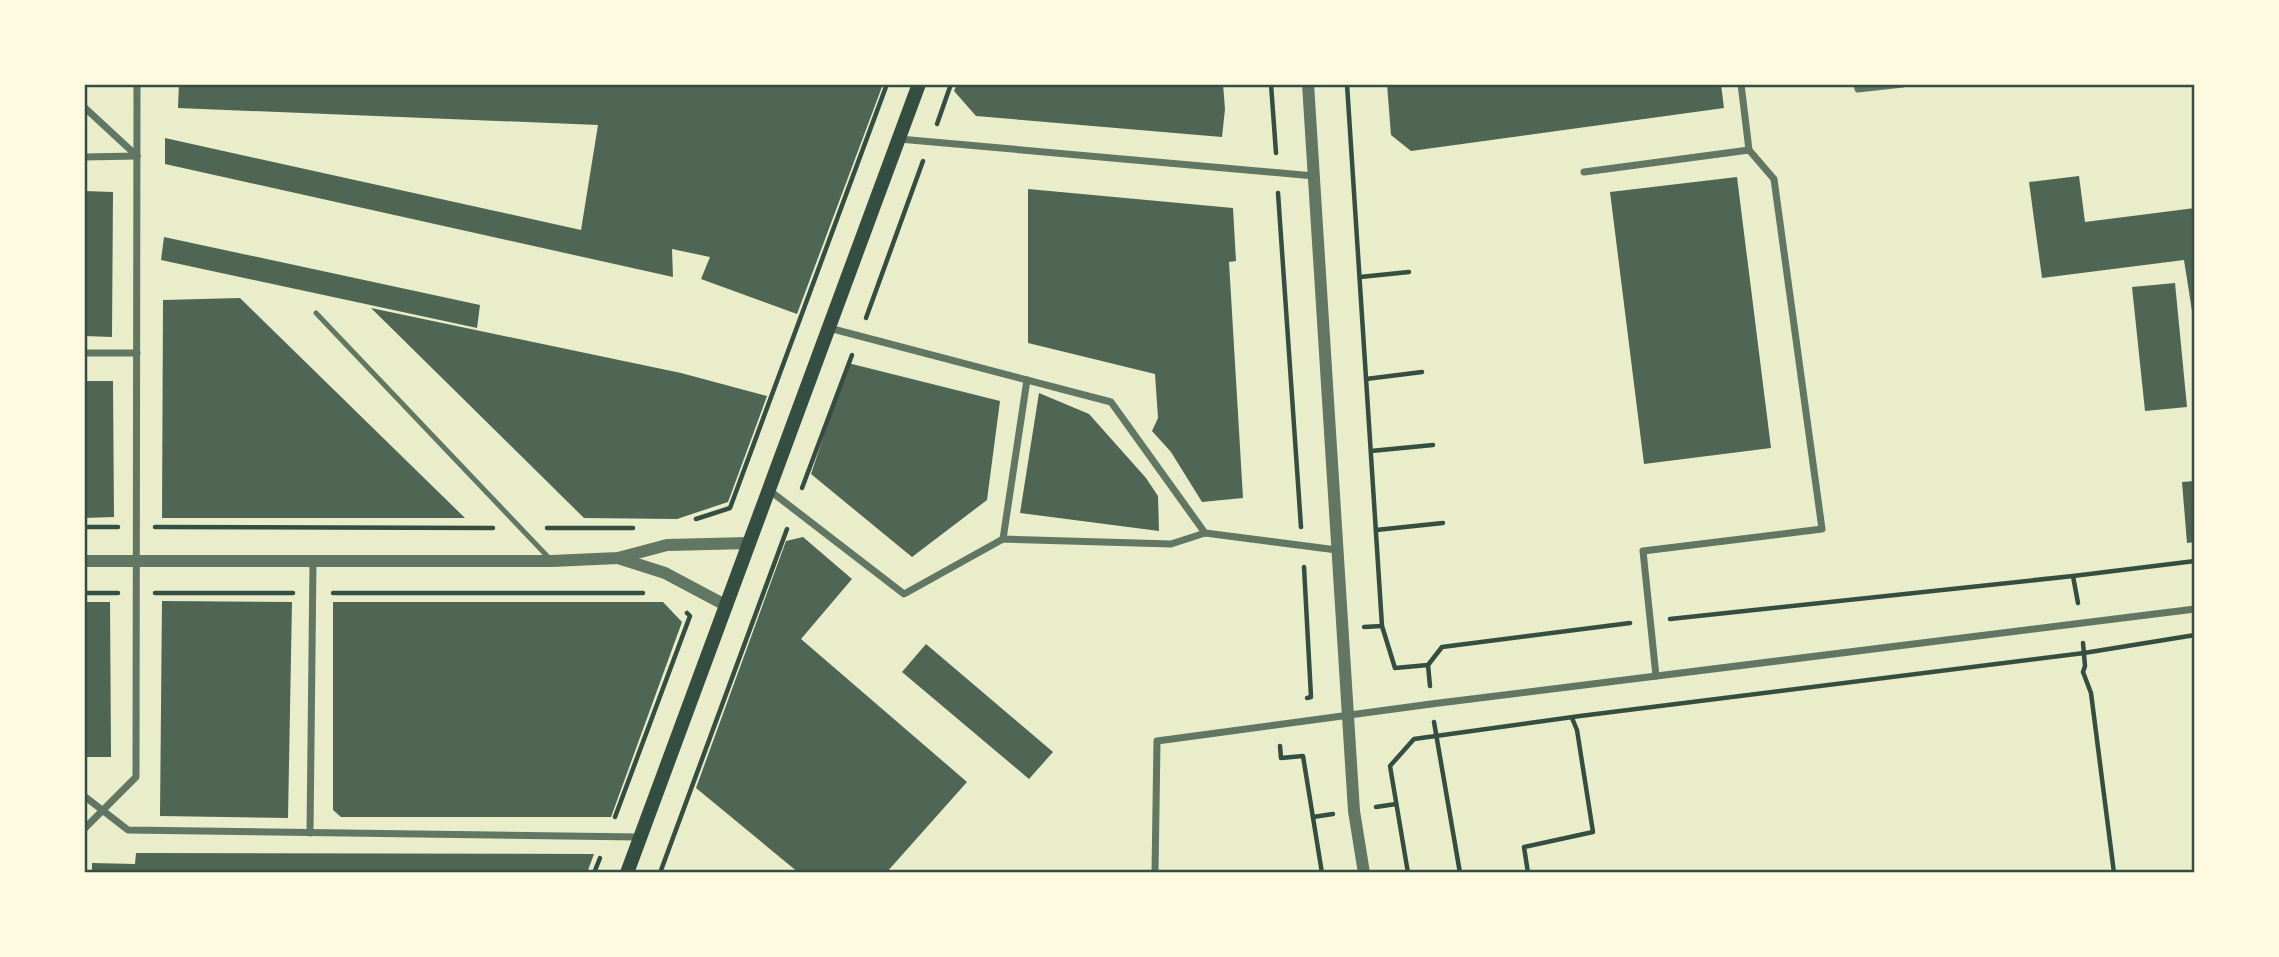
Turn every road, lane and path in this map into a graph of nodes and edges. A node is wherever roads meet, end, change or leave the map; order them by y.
1 (137, 84) edge
2 (887, 84) edge
3 (919, 84) edge
4 (951, 84) edge
5 (1272, 84) edge
6 (1308, 84) edge
7 (1347, 84) edge
8 (1741, 84) edge
9 (1903, 84) edge
10 (1857, 87) edge
11 (84, 107) edge
12 (899, 139) junction
13 (930, 141) junction
14 (1749, 150) junction
15 (137, 156) junction
16 (84, 157) edge
17 (1584, 172) dead end
18 (1277, 173) junction
19 (1314, 176) junction
20 (1409, 272) dead end
21 (1360, 277) junction
22 (316, 313) dead end
23 (829, 327) junction
24 (859, 335) junction
25 (84, 353) edge
26 (137, 353) junction
27 (1422, 373) dead end
28 (1366, 379) junction
29 (1027, 380) junction
30 (1433, 445) dead end
31 (1371, 451) junction
32 (769, 490) junction
33 (794, 510) junction
34 (693, 520) dead end
35 (1443, 523) dead end
36 (84, 527) edge
37 (137, 527) junction
38 (520, 528) junction
39 (641, 528) dead end
40 (1376, 530) junction
41 (1205, 533) junction
42 (1003, 539) junction
43 (750, 543) junction
44 (1303, 546) junction
45 (1337, 551) junction
46 (618, 558) junction
47 (84, 561) edge
48 (137, 561) junction
49 (552, 561) junction
50 (2195, 561) edge
51 (313, 562) junction
52 (2073, 576) junction
53 (84, 593) edge
54 (137, 593) junction
55 (312, 593) junction
56 (650, 593) dead end
57 (727, 606) junction
58 (681, 608) dead end
59 (2195, 610) edge
60 (1650, 621) junction
61 (2081, 624) junction
62 (2195, 635) edge
63 (2084, 653) junction
64 (1428, 665) junction
65 (1656, 676) junction
66 (1311, 697) dead end
67 (1431, 704) junction
68 (1347, 715) junction
69 (1572, 718) junction
70 (1435, 736) junction
71 (1281, 758) dead end
72 (84, 796) edge
73 (104, 809) junction
74 (84, 829) edge
75 (310, 833) junction
76 (608, 836) junction
77 (640, 837) junction
78 (594, 873) edge
79 (627, 873) edge
80 (660, 873) edge
81 (1155, 873) edge
82 (1322, 873) edge
83 (1364, 873) edge
84 (1408, 873) edge
85 (1460, 873) edge
86 (1528, 873) edge
87 (2114, 873) edge

1 - 15 street
2 - 34 path
3 - 12 main road
4 - 13 path
5 - 18 path
6 - 19 street
7 - 21 path
8 - 14 street
9 - 10 street
11 - 15 street
12 - 13 street
12 - 23 main road
13 - 18 street
13 - 24 path
14 - 17 street
14 - 60 street
15 - 16 street
15 - 26 street
18 - 19 street
18 - 44 path
19 - 45 street
20 - 21 path
21 - 28 path
22 - 38 lane
23 - 24 street
23 - 32 main road
24 - 29 street
24 - 33 path
25 - 26 street
26 - 37 street
27 - 28 path
28 - 31 path
29 - 41 street
29 - 42 street
30 - 31 path
31 - 40 path
32 - 33 street
32 - 43 main road
33 - 42 street
33 - 80 path
35 - 40 path
36 - 37 path
37 - 38 path
37 - 48 street
38 - 39 path
38 - 49 lane
40 - 64 path
41 - 42 street
41 - 44 street
43 - 46 street
43 - 57 main road
44 - 45 street
44 - 66 path
45 - 68 street
46 - 49 street
46 - 57 street
47 - 48 street
48 - 51 street
48 - 54 street
49 - 51 street
50 - 52 path
51 - 55 street
52 - 60 path
52 - 61 path
53 - 54 path
54 - 55 path
54 - 73 street
55 - 56 path
55 - 75 street
57 - 77 main road
58 - 76 path
59 - 61 street
60 - 64 path
60 - 65 street
61 - 63 path
61 - 65 street
62 - 63 path
63 - 69 path
63 - 87 path
64 - 67 path
65 - 67 street
67 - 68 street
67 - 70 path
68 - 81 street
68 - 83 street
69 - 70 path
69 - 86 path
70 - 84 path
70 - 85 path
71 - 82 path
72 - 73 street
73 - 74 street
73 - 75 street
75 - 76 street
76 - 77 street
76 - 78 path
77 - 79 main road

